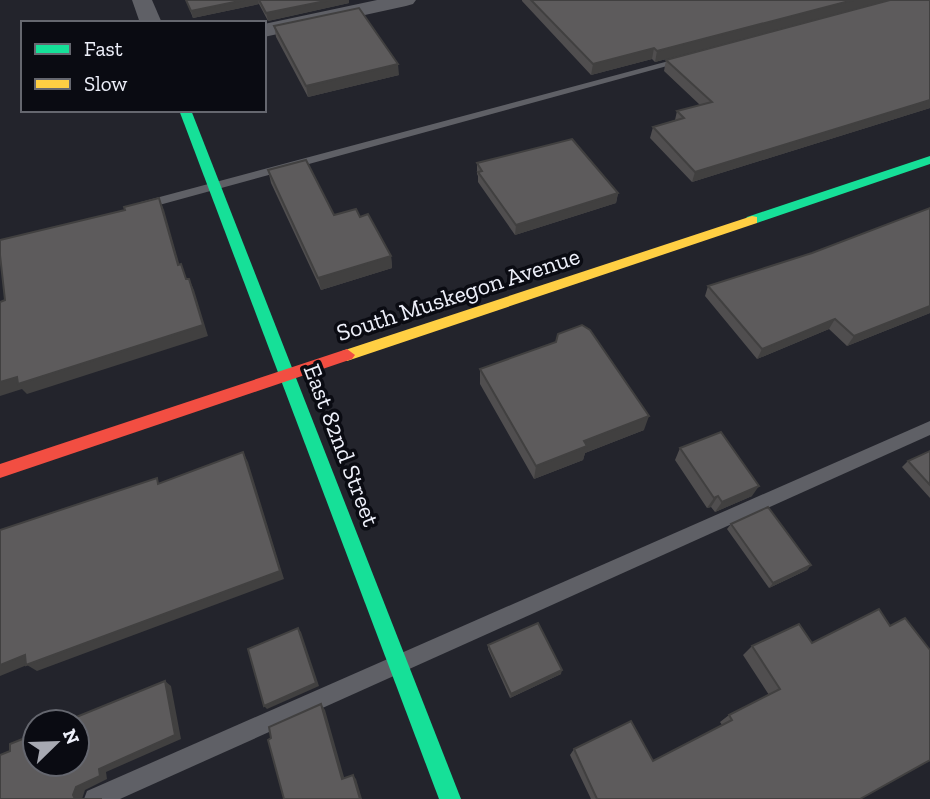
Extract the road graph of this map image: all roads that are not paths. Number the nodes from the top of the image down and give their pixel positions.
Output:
1 (142, 0) edge
2 (407, 0) edge
3 (150, 21) edge
4 (266, 31) edge
5 (693, 58) edge
6 (186, 112) edge
7 (930, 160) edge
8 (214, 187) junction
9 (133, 208) edge
10 (287, 375) junction
11 (930, 428) edge
12 (0, 471) edge
13 (399, 666) junction
14 (95, 799) edge
15 (450, 799) edge

1 - 3 street
2 - 4 street
5 - 8 lane
6 - 8 street, East 82nd Street
7 - 10 street, South Muskegon Avenue
8 - 9 lane
8 - 10 street, East 82nd Street
10 - 12 street, South Muskegon Avenue
10 - 13 street, East 82nd Street
11 - 13 lane
13 - 14 lane
13 - 15 street, East 82nd Street

